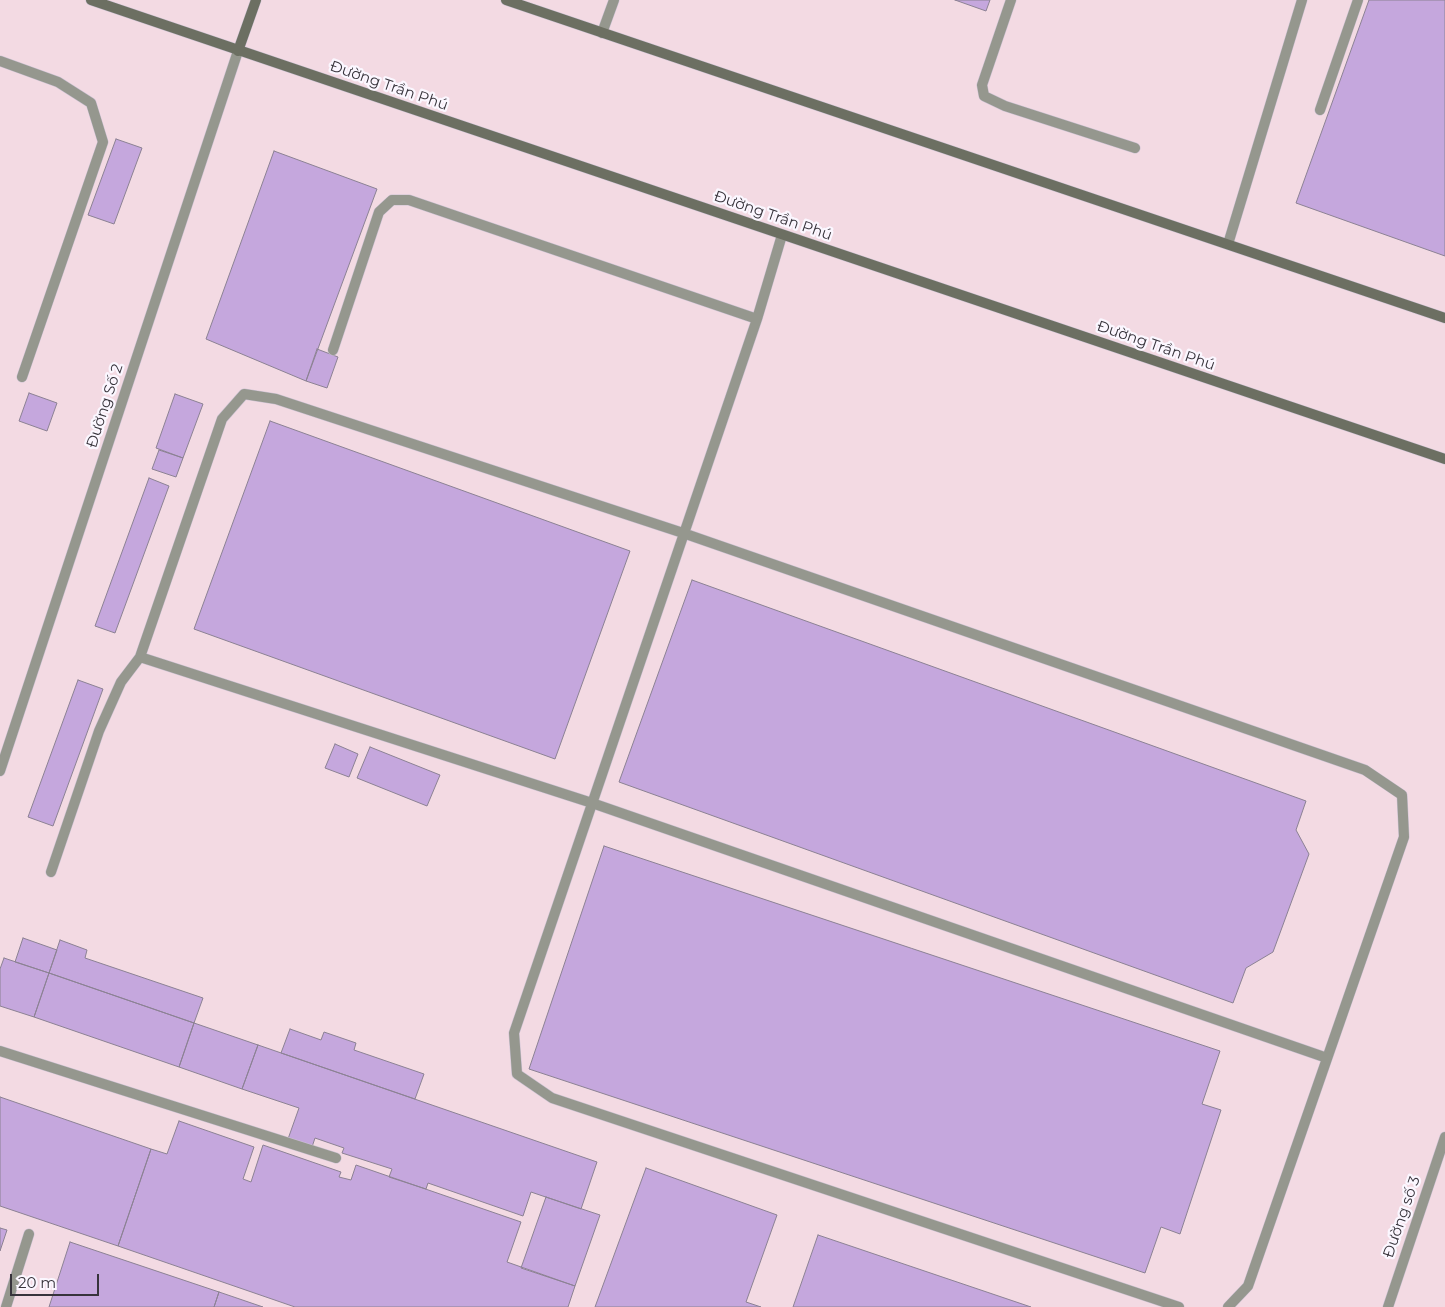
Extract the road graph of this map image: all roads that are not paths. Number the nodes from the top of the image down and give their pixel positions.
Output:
1 (91, 0) edge
2 (256, 0) edge
3 (506, 0) edge
4 (614, 0) edge
5 (1011, 0) edge
6 (1302, 0) edge
7 (1358, 0) edge
8 (602, 33) junction
9 (238, 51) junction
10 (0, 60) edge
11 (1320, 110) dead end
12 (1135, 148) dead end
13 (782, 234) junction
14 (1228, 244) junction
15 (1445, 318) edge
16 (757, 319) junction
17 (333, 350) dead end
18 (22, 377) dead end
19 (1445, 459) edge
20 (683, 533) junction
21 (140, 657) junction
22 (0, 771) edge
23 (592, 803) junction
24 (51, 872) dead end
25 (0, 1051) edge
26 (1327, 1058) junction
27 (1445, 1137) edge
28 (336, 1158) dead end
29 (29, 1234) dead end
30 (6, 1307) edge
31 (1179, 1307) edge
32 (1228, 1307) edge
33 (1388, 1307) edge

1 - 9 main road, Đường Trần Phú
2 - 9 main road
3 - 8 main road
4 - 8 street
5 - 12 street
6 - 14 street
7 - 11 street
8 - 14 main road
9 - 13 main road, Đường Trần Phú
9 - 22 street, Đường Số 2
10 - 18 street
13 - 16 street
13 - 19 main road, Đường Trần Phú
14 - 15 main road
16 - 17 street
16 - 20 street
20 - 21 street
20 - 23 street
20 - 26 street
21 - 23 street
21 - 24 street
23 - 26 street
23 - 31 street
25 - 28 street
26 - 32 street
27 - 33 street, Đường số 3
29 - 30 street

